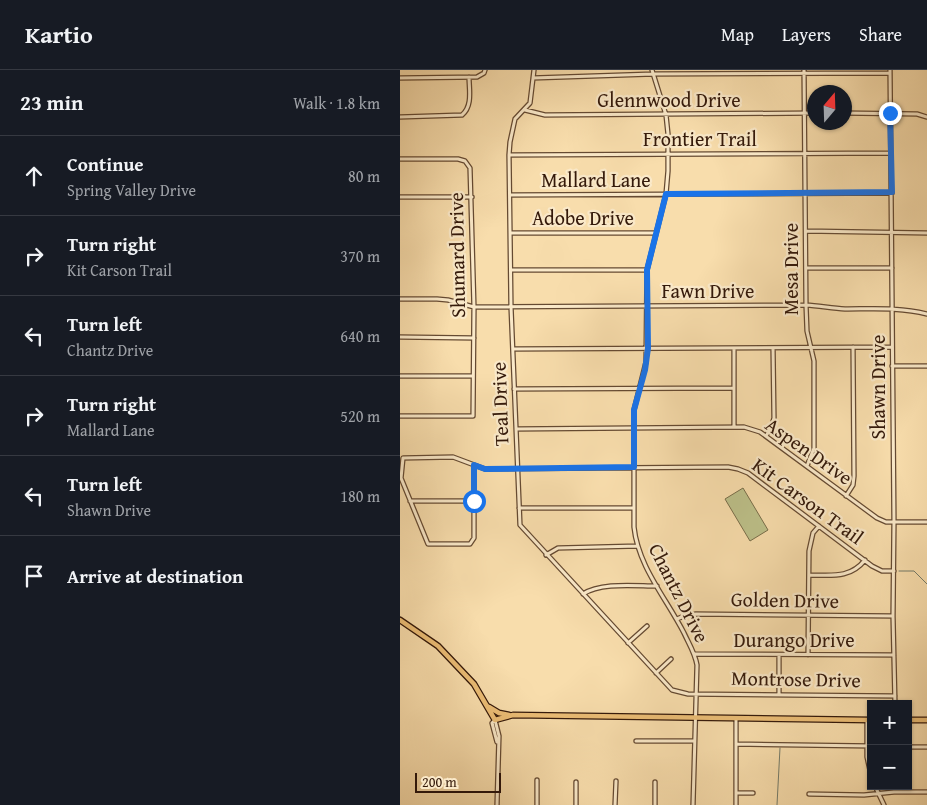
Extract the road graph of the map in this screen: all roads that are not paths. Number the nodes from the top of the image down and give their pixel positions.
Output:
1 (485, 70) edge
2 (534, 70) edge
3 (653, 72) edge
4 (804, 72) edge
5 (851, 72) edge
6 (890, 72) edge
7 (400, 78) edge
8 (469, 78) junction
9 (533, 78) junction
10 (525, 110) junction
11 (852, 113) edge
12 (890, 113) junction
13 (804, 114) junction
14 (666, 115) junction
15 (400, 117) edge
16 (927, 117) edge
17 (891, 153) junction
18 (668, 154) junction
19 (804, 154) junction
20 (509, 155) junction
21 (400, 159) edge
22 (892, 192) junction
23 (806, 193) junction
24 (666, 194) junction
25 (510, 195) junction
26 (400, 197) edge
27 (472, 197) junction
28 (806, 231) junction
29 (892, 232) junction
30 (510, 233) junction
31 (656, 233) junction
32 (927, 233) edge
33 (806, 268) junction
34 (892, 268) junction
35 (511, 270) junction
36 (647, 270) junction
37 (400, 299) edge
38 (646, 306) junction
39 (806, 306) junction
40 (474, 307) junction
41 (511, 307) junction
42 (892, 308) junction
43 (927, 314) edge
44 (400, 337) edge
45 (474, 338) junction
46 (810, 347) junction
47 (853, 347) junction
48 (892, 347) junction
49 (648, 348) junction
50 (734, 348) junction
51 (773, 348) junction
52 (513, 349) junction
53 (892, 366) junction
54 (927, 366) edge
55 (400, 376) edge
56 (473, 376) junction
57 (639, 388) junction
58 (734, 388) junction
59 (514, 389) junction
60 (400, 416) edge
61 (734, 426) junction
62 (633, 428) junction
63 (516, 429) junction
64 (766, 436) junction
65 (474, 465) junction
66 (807, 466) junction
67 (634, 467) junction
68 (517, 469) junction
69 (846, 496) junction
70 (410, 501) junction
71 (474, 501) junction
72 (518, 508) junction
73 (633, 508) junction
74 (894, 522) junction
75 (927, 522) edge
76 (819, 526) junction
77 (638, 546) junction
78 (546, 555) junction
79 (865, 560) junction
80 (894, 571) junction
81 (809, 575) junction
82 (657, 586) junction
83 (583, 594) junction
84 (809, 615) junction
85 (893, 616) junction
86 (677, 619) junction
87 (400, 620) edge
88 (647, 626) dead end
89 (628, 644) junction
90 (695, 654) junction
91 (779, 655) junction
92 (808, 655) junction
93 (894, 655) junction
94 (671, 659) dead end
95 (656, 673) junction
96 (696, 693) junction
97 (779, 694) junction
98 (895, 696) junction
99 (895, 700) edge
100 (487, 705) junction
101 (513, 715) junction
102 (696, 717) junction
103 (736, 718) junction
104 (495, 720) junction
105 (867, 720) edge
106 (912, 720) edge
107 (927, 720) edge
108 (636, 741) dead end
109 (694, 741) junction
110 (736, 744) junction
111 (867, 746) edge
112 (912, 747) edge
113 (927, 747) edge
114 (537, 780) dead end
115 (576, 782) dead end
116 (616, 782) dead end
117 (655, 782) dead end
118 (876, 790) edge
119 (927, 792) edge
120 (736, 793) junction
121 (753, 793) dead end
122 (809, 794) dead end
123 (878, 794) junction
124 (497, 805) edge
125 (537, 805) edge
126 (576, 805) edge
127 (616, 805) edge
128 (655, 805) edge
129 (694, 805) edge
130 (736, 805) edge
131 (884, 805) edge

1 - 8 street
2 - 9 street, Teal Drive
3 - 4 street
3 - 9 street
3 - 14 street, Chantz Drive
4 - 5 street
4 - 13 street, Mesa Drive
5 - 6 street
6 - 12 street, Shawn Drive
7 - 8 street
8 - 15 street
9 - 10 street, Teal Drive
10 - 14 street, Glennwood Drive
10 - 20 street, Teal Drive
11 - 12 street
12 - 16 street
12 - 17 street, Shawn Drive
13 - 14 street, Glennwood Drive
13 - 19 street, Mesa Drive
14 - 18 street, Chantz Drive
17 - 19 street, Frontier Trail
17 - 22 street, Shawn Drive
18 - 19 street, Frontier Trail
18 - 20 street, Frontier Trail
18 - 24 street, Chantz Drive
19 - 23 street, Mesa Drive
20 - 25 street, Teal Drive
21 - 27 street, Shumard Drive
22 - 23 street, Mallard Lane
22 - 29 street, Shawn Drive
23 - 24 street, Mallard Lane
23 - 28 street, Mesa Drive
24 - 25 street, Mallard Lane
24 - 31 street, Chantz Drive
25 - 30 street, Teal Drive
26 - 27 street
27 - 40 street, Shumard Drive
28 - 29 street
28 - 33 street, Mesa Drive
29 - 32 street
29 - 34 street, Shawn Drive
30 - 31 street, Adobe Drive
30 - 35 street, Teal Drive
31 - 36 street, Chantz Drive
33 - 34 street
33 - 39 street, Mesa Drive
34 - 42 street, Shawn Drive
35 - 36 street
35 - 41 street, Teal Drive
36 - 38 street, Chantz Drive
37 - 40 street, Fawn Drive
38 - 39 street, Fawn Drive
38 - 41 street, Fawn Drive
38 - 49 street, Chantz Drive
39 - 42 street, Fawn Drive
39 - 46 street, Mesa Drive
40 - 41 street, Fawn Drive
40 - 45 street, Shumard Drive
41 - 52 street, Teal Drive
42 - 43 street, Fawn Drive
42 - 48 street, Shawn Drive
44 - 45 street
45 - 56 street, Shumard Drive
46 - 47 street
46 - 51 street
46 - 66 street, Mesa Drive
47 - 48 street
47 - 69 street
48 - 53 street, Shawn Drive
49 - 50 street
49 - 52 street
49 - 57 street, Chantz Drive
50 - 51 street
50 - 58 street
51 - 64 street
52 - 59 street, Teal Drive
53 - 54 street
53 - 74 street, Shawn Drive
55 - 56 street
56 - 60 street, Shumard Drive
57 - 58 street
57 - 59 street
57 - 62 street, Chantz Drive
58 - 61 street
59 - 63 street, Teal Drive
61 - 62 street, Aspen Drive
61 - 64 street, Aspen Drive
62 - 63 street, Aspen Drive
62 - 67 street, Chantz Drive
63 - 68 street, Teal Drive
64 - 66 street, Aspen Drive
65 - 68 street, Kit Carson Trail
65 - 70 street, Kit Carson Trail
65 - 71 street
66 - 69 street, Aspen Drive
67 - 68 street, Kit Carson Trail
67 - 73 street, Chantz Drive
67 - 76 street, Kit Carson Trail
68 - 72 street, Teal Drive
69 - 74 street, Aspen Drive
70 - 71 street
70 - 71 street
72 - 73 street
72 - 78 street, Teal Drive
73 - 77 street, Chantz Drive
74 - 75 street, Aspen Drive
74 - 80 street, Shawn Drive
76 - 79 street, Kit Carson Trail
76 - 81 street
77 - 78 street
77 - 82 street, Chantz Drive
78 - 83 street, Teal Drive
79 - 80 street, Kit Carson Trail
79 - 81 street
80 - 85 street, Shawn Drive
81 - 84 street
82 - 83 street
82 - 86 street, Chantz Drive
83 - 89 street, Teal Drive
84 - 85 street, Golden Drive
84 - 86 street, Golden Drive
84 - 92 street
85 - 93 street, Shawn Drive
86 - 90 street, Chantz Drive
87 - 100 main road
88 - 89 street
89 - 95 street, Teal Drive
90 - 91 street, Durango Drive
90 - 96 street, Chantz Drive
91 - 92 street, Durango Drive
91 - 97 street
92 - 93 street, Durango Drive
93 - 98 street, Shawn Drive
94 - 95 street
95 - 96 street, Teal Drive
96 - 97 street, Montrose Drive
96 - 102 street, Chantz Drive
97 - 98 street, Montrose Drive
98 - 99 street, Shawn Drive
100 - 101 main road
100 - 104 main road
101 - 102 main road
101 - 104 main road
102 - 103 main road
102 - 109 street, Chantz Drive
103 - 105 main road
103 - 110 street
104 - 124 street
106 - 107 main road
108 - 109 street
109 - 129 street, Chantz Drive
110 - 111 street
110 - 120 street
112 - 113 street
114 - 125 street
115 - 126 street
116 - 127 street
117 - 128 street
118 - 123 street
119 - 123 street
120 - 121 street
120 - 130 street
122 - 123 street
123 - 131 street

